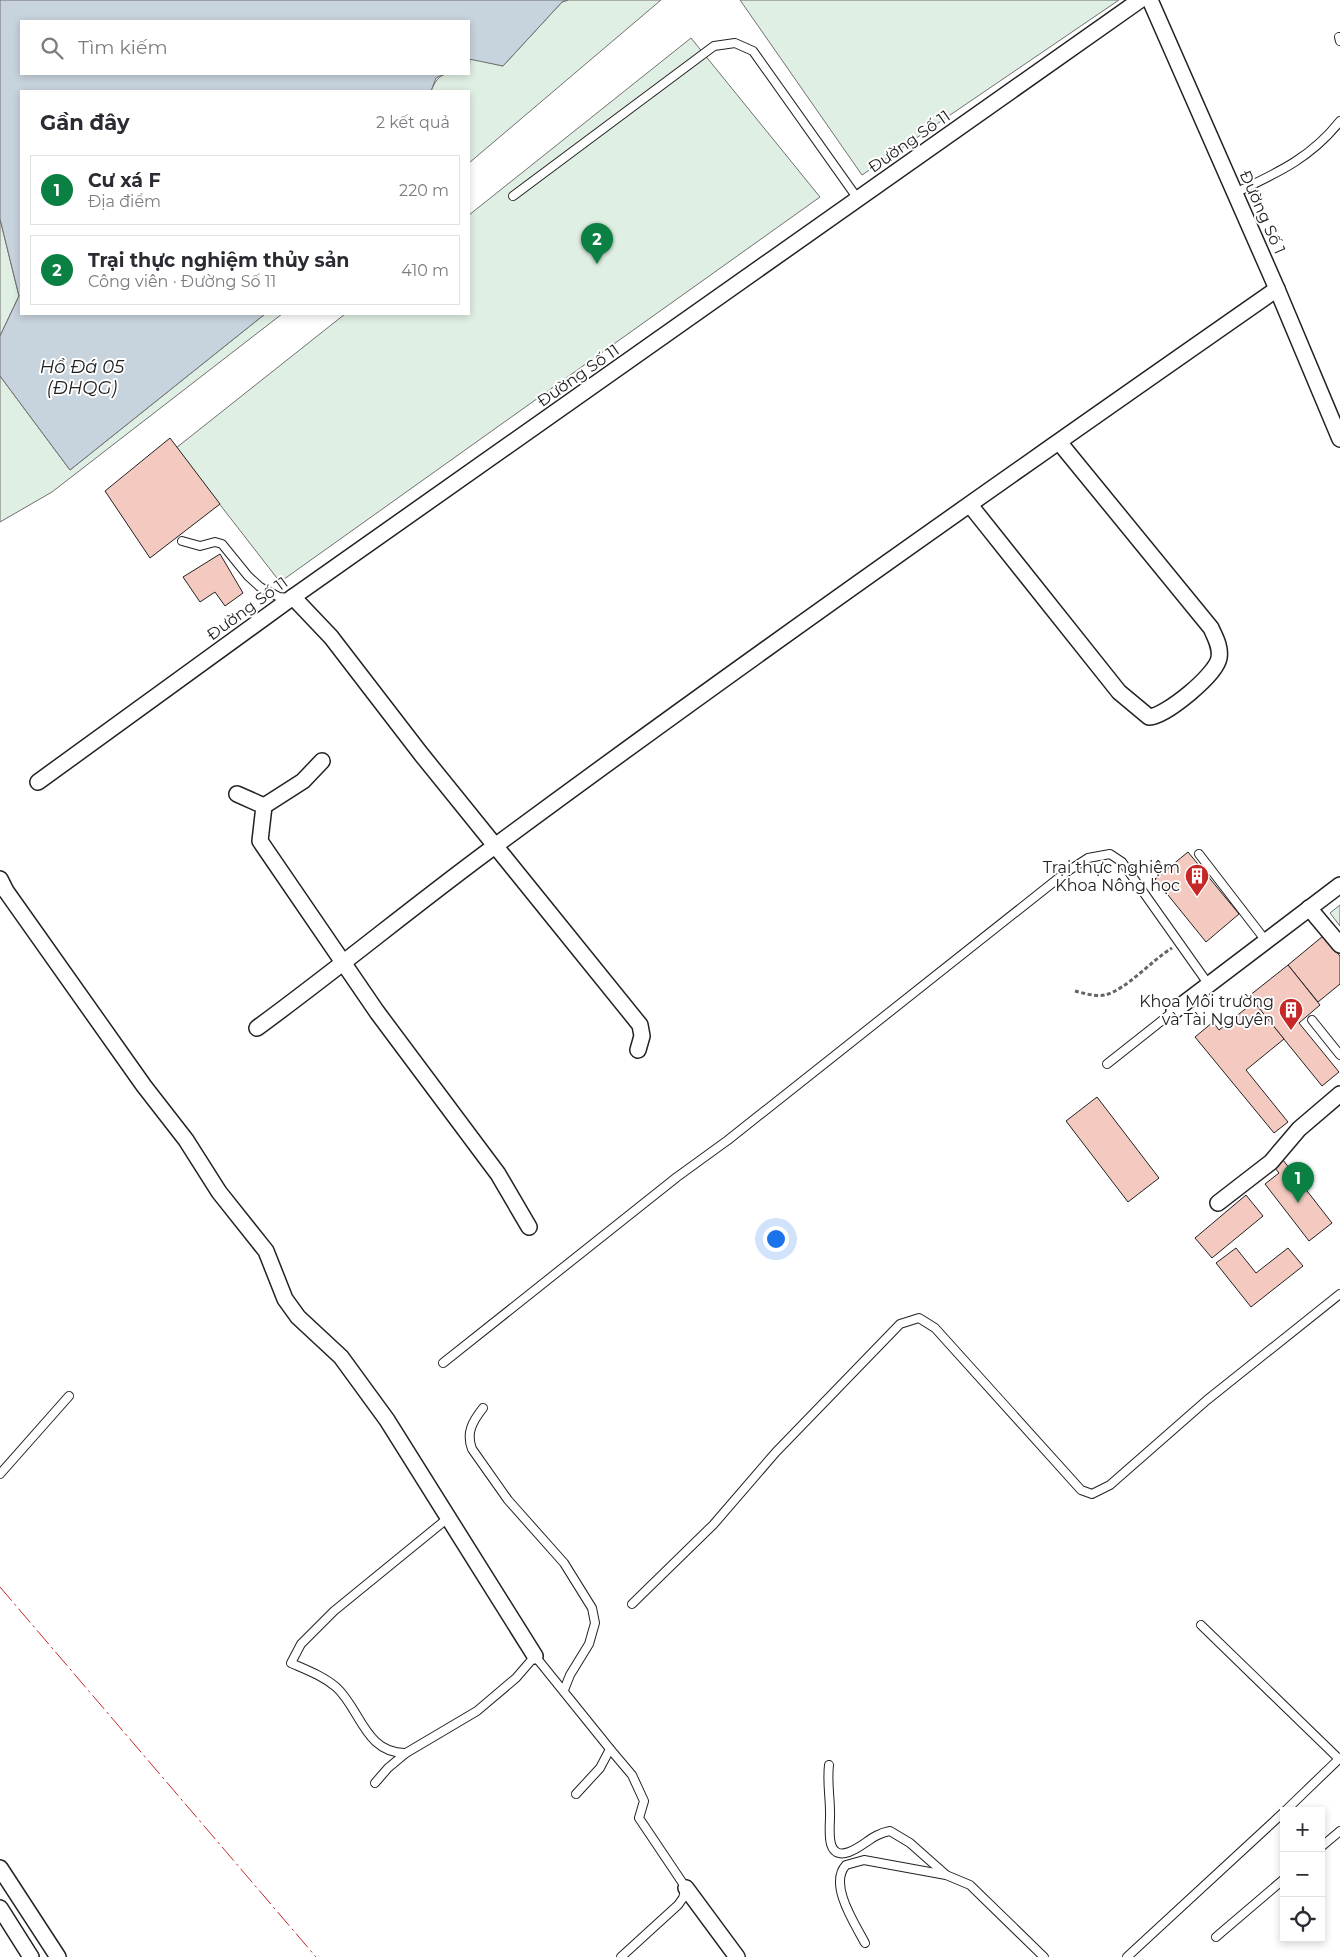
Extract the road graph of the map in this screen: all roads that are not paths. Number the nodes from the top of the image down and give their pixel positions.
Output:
1 (1140, 0) edge
2 (1150, 0) edge
3 (1340, 121) edge
4 (1235, 193) junction
5 (513, 196) dead end
6 (858, 199) junction
7 (1277, 288) junction
8 (1340, 439) edge
9 (1059, 442) junction
10 (970, 505) junction
11 (182, 541) dead end
12 (293, 597) junction
13 (322, 761) dead end
14 (38, 782) dead end
15 (237, 794) dead end
16 (264, 806) junction
17 (496, 845) junction
18 (1198, 854) dead end
19 (0, 879) edge
20 (1340, 885) edge
21 (1309, 908) junction
22 (1266, 942) junction
23 (1340, 945) edge
24 (344, 964) junction
25 (1209, 985) junction
26 (1174, 1011) joint
27 (1312, 1020) dead end
28 (257, 1028) dead end
29 (638, 1050) dead end
30 (1340, 1055) edge
31 (1107, 1064) dead end
32 (1339, 1099) edge
33 (1218, 1203) dead end
34 (529, 1227) dead end
35 (1340, 1294) edge
36 (442, 1363) dead end
37 (69, 1396) dead end
38 (483, 1408) dead end
39 (0, 1474) edge
40 (448, 1518) junction
41 (632, 1604) dead end
42 (1201, 1625) dead end
43 (535, 1656) junction
44 (564, 1690) junction
45 (610, 1749) junction
46 (406, 1753) junction
47 (1340, 1759) edge
48 (829, 1765) dead end
49 (375, 1783) dead end
50 (576, 1794) dead end
51 (1288, 1807) edge
52 (1280, 1815) edge
53 (1340, 1831) edge
54 (1325, 1844) edge
55 (0, 1868) edge
56 (946, 1875) junction
57 (1280, 1882) edge
58 (686, 1888) junction
59 (0, 1908) edge
60 (1216, 1937) dead end
61 (865, 1943) dead end
62 (31, 1957) edge
63 (58, 1957) edge
64 (621, 1957) edge
65 (737, 1957) edge
66 (1044, 1957) edge
67 (1127, 1957) edge

1 - 6 street, Đường Số 11
2 - 4 street, Đường Số 1
3 - 4 lane
4 - 7 street, Đường Số 1
5 - 6 lane
6 - 12 street, Đường Số 11
7 - 8 street, Đường Số 1
7 - 9 street
9 - 10 street
9 - 10 street
10 - 17 street
11 - 12 lane
12 - 14 street, Đường Số 11
12 - 17 street
13 - 16 street
15 - 16 street
16 - 24 street
17 - 24 street
17 - 29 street
18 - 22 lane
19 - 40 street
20 - 21 street
21 - 22 street
21 - 23 street
22 - 25 street
24 - 28 street
24 - 34 street
25 - 26 street
25 - 36 lane
26 - 31 lane
27 - 30 lane
32 - 33 street
35 - 41 lane
37 - 39 lane
38 - 44 lane
40 - 43 street
40 - 46 lane
42 - 47 lane
43 - 44 lane
43 - 46 lane
44 - 45 lane
45 - 50 lane
45 - 58 lane
46 - 49 lane
47 - 51 lane
48 - 56 lane
52 - 67 lane
53 - 54 lane
55 - 63 street
56 - 61 lane
56 - 66 lane
57 - 60 lane
58 - 64 lane
58 - 65 street
59 - 62 street

